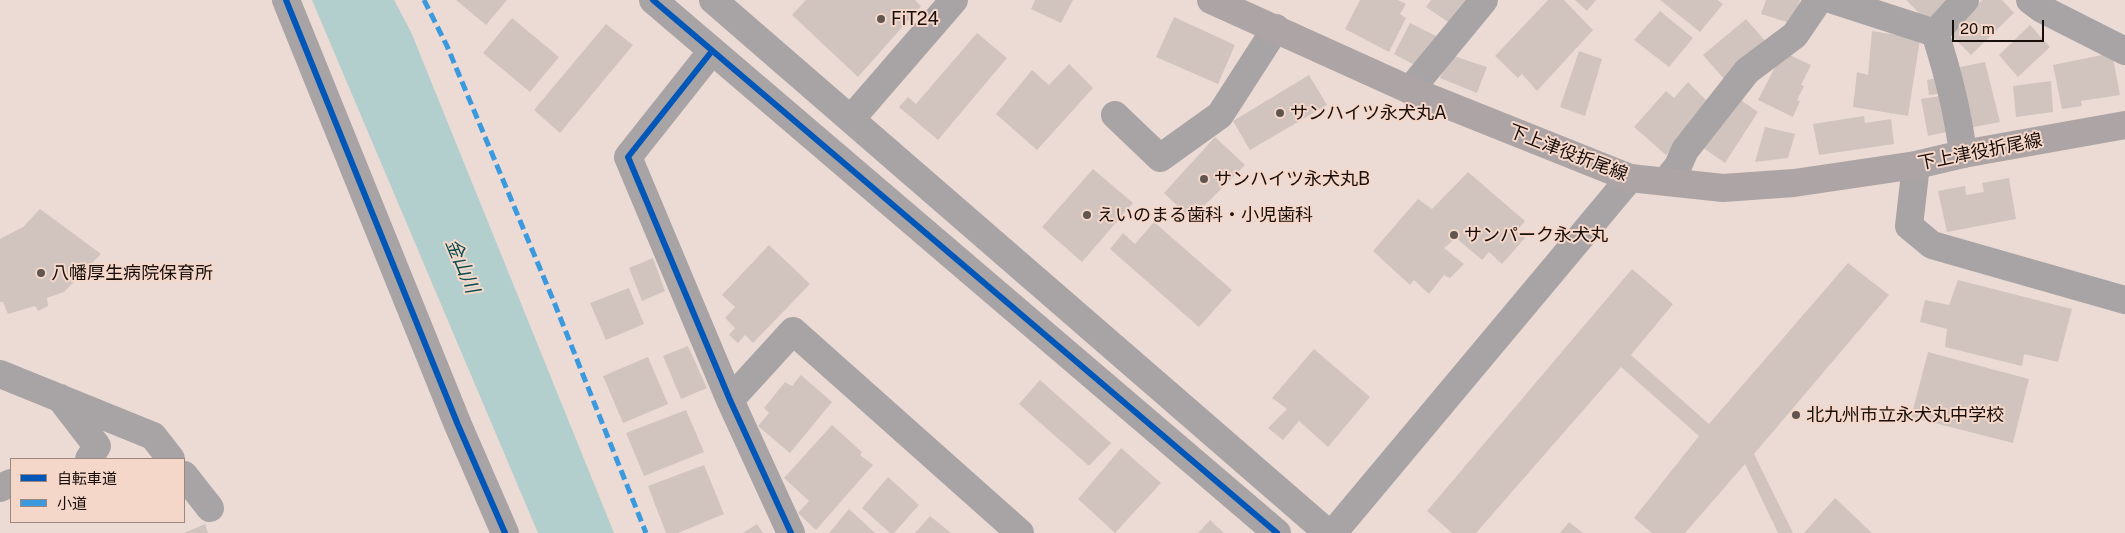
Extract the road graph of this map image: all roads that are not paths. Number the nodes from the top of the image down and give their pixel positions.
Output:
1 (286, 0) edge
2 (653, 0) edge
3 (713, 0) edge
4 (954, 0) edge
5 (1211, 0) edge
6 (1484, 0) edge
7 (1816, 0) edge
8 (1833, 0) edge
9 (1965, 0) edge
10 (2030, 0) edge
11 (1276, 28) junction
12 (1936, 33) junction
13 (712, 51) junction
14 (2125, 51) edge
15 (1410, 90) junction
16 (1115, 115) dead end
17 (851, 119) junction
18 (2125, 125) edge
19 (1963, 154) junction
20 (1916, 165) junction
21 (1630, 178) junction
22 (1666, 181) junction
23 (2125, 300) edge
24 (0, 374) edge
25 (60, 397) junction
26 (730, 400) junction
27 (90, 458) edge
28 (170, 458) edge
29 (185, 476) edge
30 (210, 508) dead end
31 (505, 533) edge
32 (791, 533) edge
33 (1020, 533) edge
34 (1277, 533) edge
35 (1328, 533) edge
36 (1333, 533) edge

1 - 31 street
2 - 13 street
3 - 17 street
4 - 17 street
5 - 11 main road, 下上津役折尾線
6 - 15 street
7 - 22 street
8 - 12 street
9 - 12 street
10 - 14 street
11 - 15 main road, 下上津役折尾線
11 - 16 street
12 - 19 street
13 - 26 street
13 - 34 street
15 - 21 main road, 下上津役折尾線
17 - 35 street
18 - 19 main road, 下上津役折尾線
19 - 20 main road, 下上津役折尾線
20 - 22 main road, 下上津役折尾線
20 - 23 street
21 - 22 main road, 下上津役折尾線
21 - 36 street
24 - 25 street
25 - 27 street
25 - 28 street
26 - 32 street
26 - 33 street
29 - 30 street

